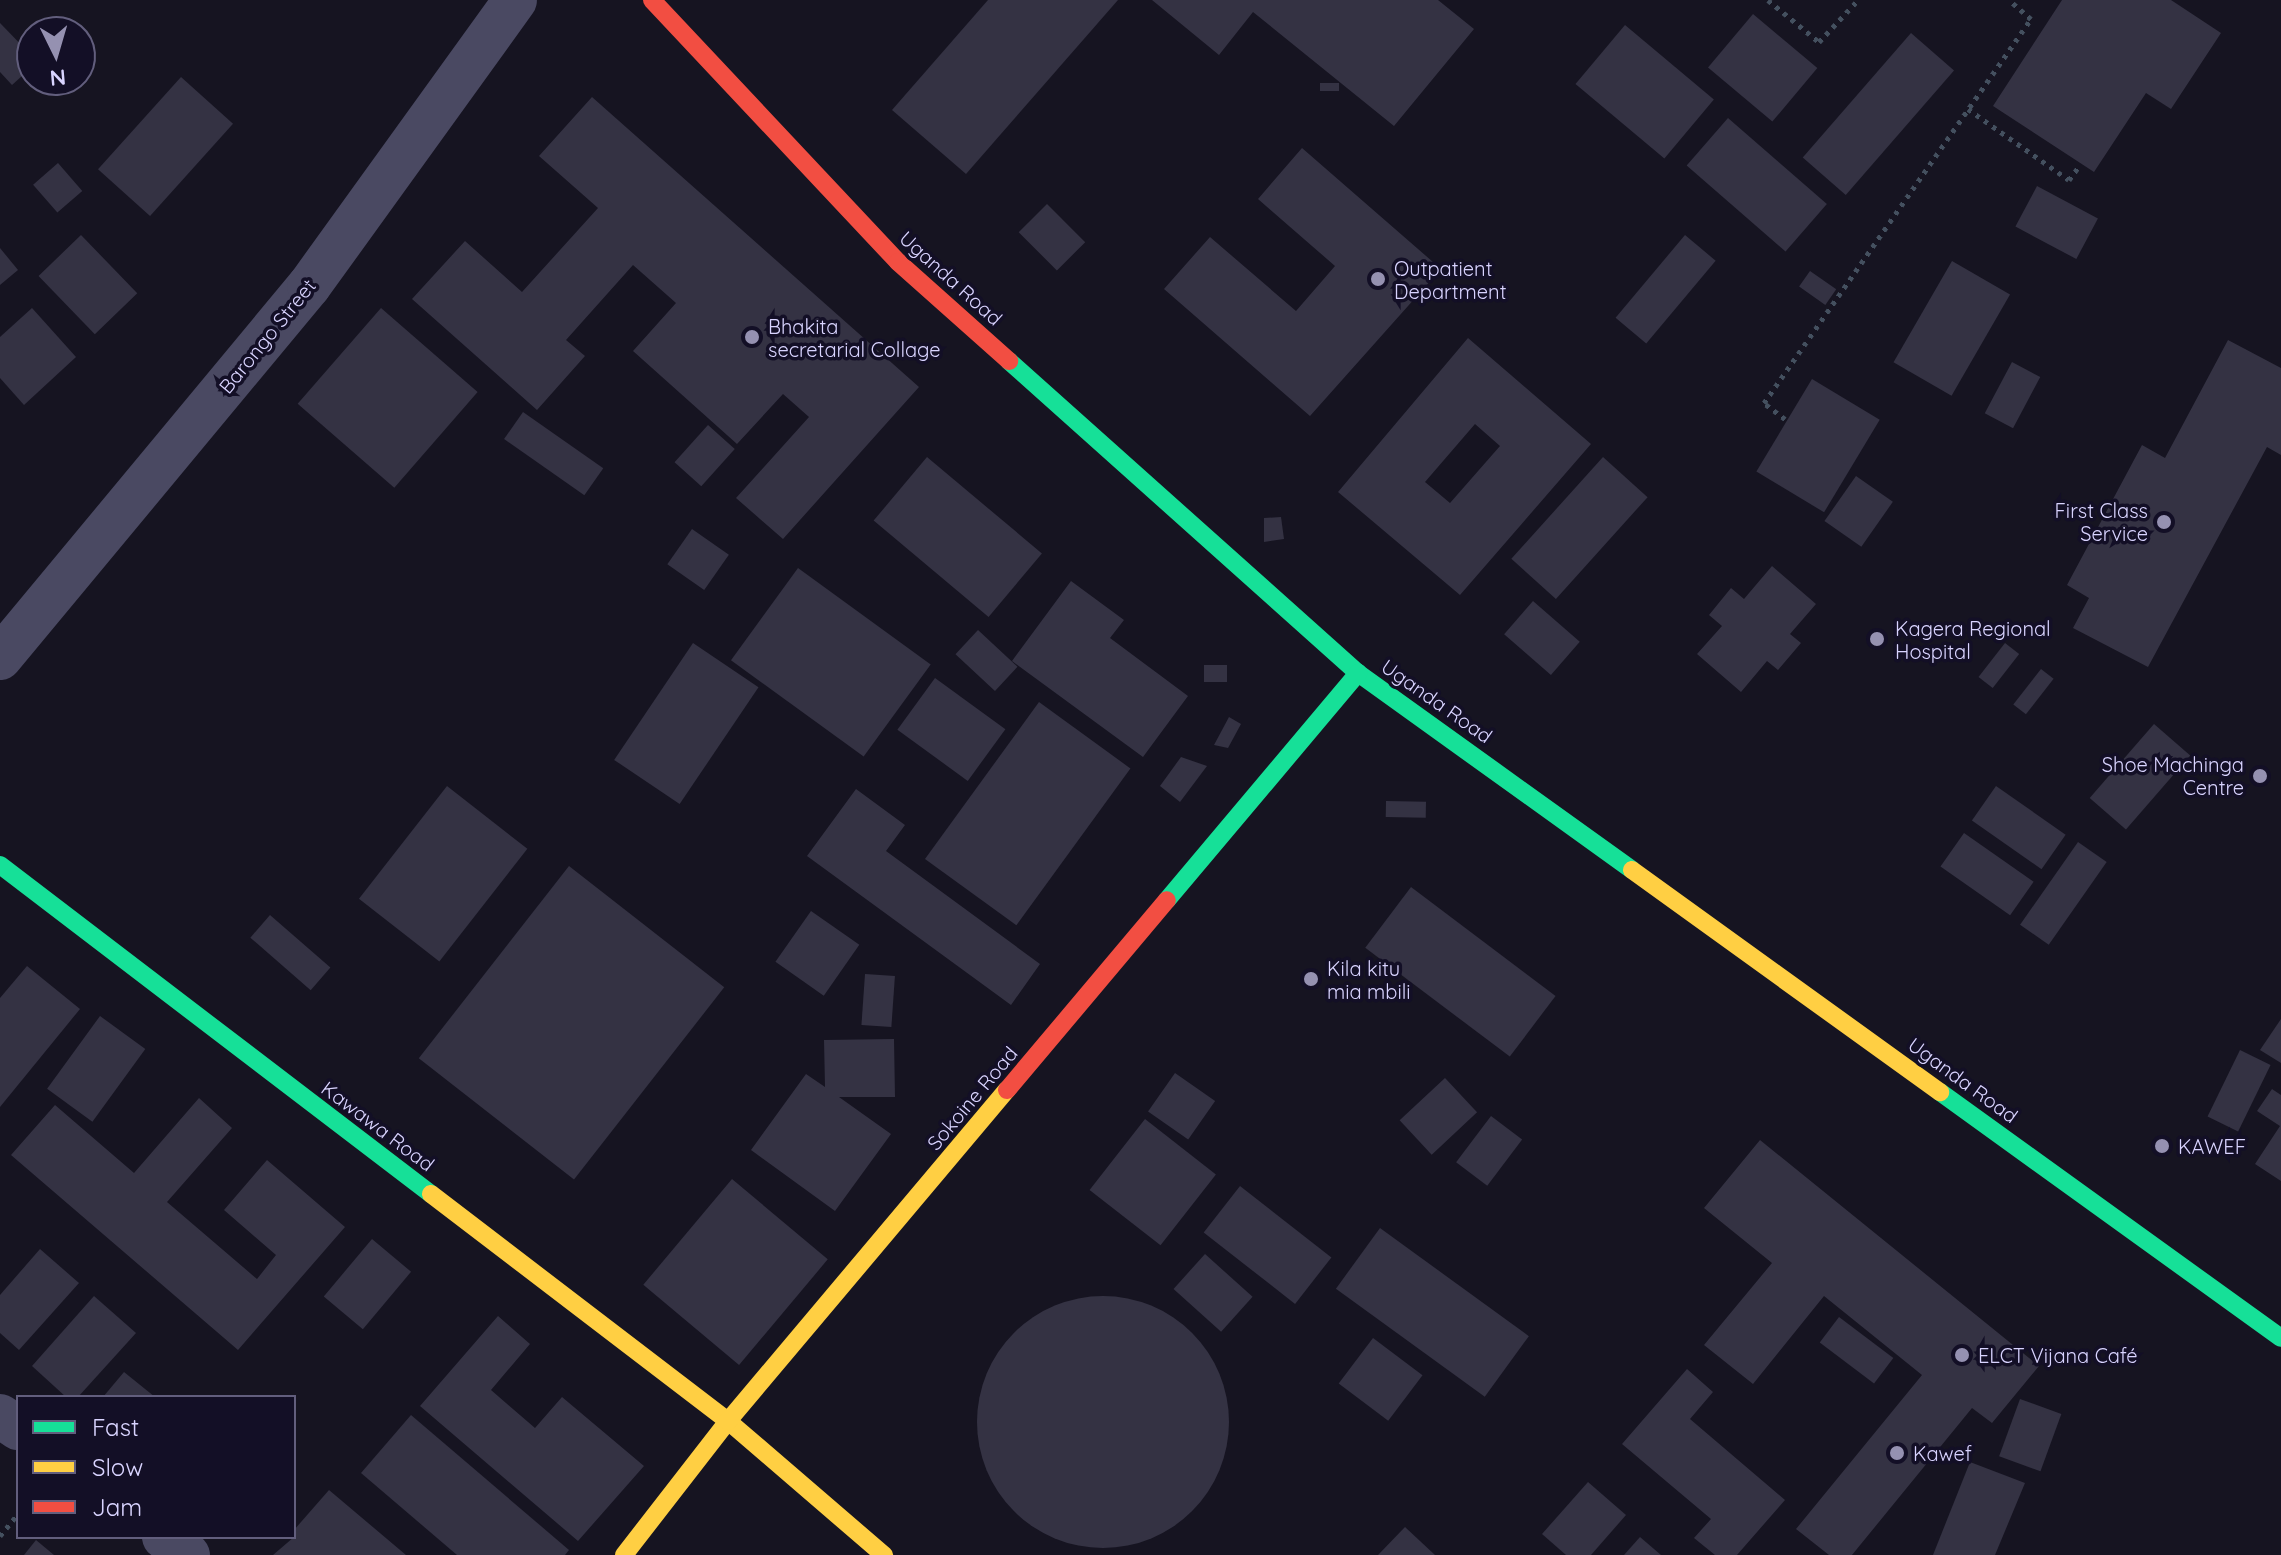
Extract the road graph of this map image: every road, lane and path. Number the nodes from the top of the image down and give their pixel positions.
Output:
1 (515, 0) edge
2 (652, 0) edge
3 (1768, 0) edge
4 (1858, 0) edge
5 (2009, 0) edge
6 (1968, 109) junction
7 (2080, 165) dead end
8 (1785, 419) dead end
9 (0, 658) edge
10 (1358, 673) junction
11 (0, 865) edge
12 (2281, 1338) edge
13 (728, 1421) junction
14 (16, 1516) edge
15 (0, 1536) edge
16 (167, 1539) edge
17 (188, 1555) edge
18 (624, 1555) edge
19 (884, 1555) edge

1 - 9 street, Barongo Street
2 - 10 street, Uganda Road
3 - 4 path
5 - 6 path
6 - 7 path
6 - 8 path
10 - 12 street, Uganda Road
10 - 13 street, Sokoine Road
11 - 13 street, Kawawa Road
13 - 18 street, Sokoine Road
13 - 19 street, Kawawa Road
14 - 15 path
16 - 17 street

